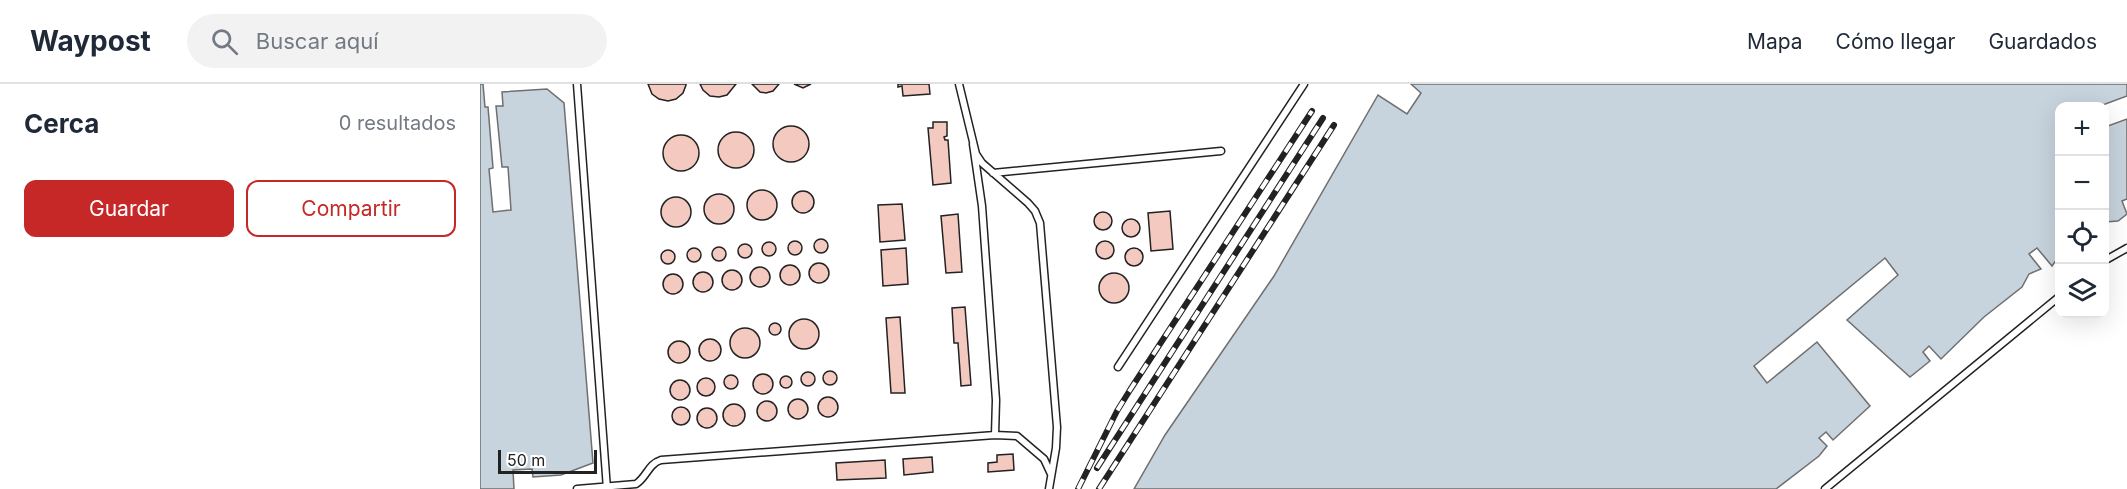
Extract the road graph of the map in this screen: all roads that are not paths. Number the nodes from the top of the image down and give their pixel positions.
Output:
1 (578, 84) edge
2 (959, 84) edge
3 (1304, 84) edge
4 (973, 144) junction
5 (1221, 151) dead end
6 (993, 173) junction
7 (2127, 248) edge
8 (2109, 258) edge
9 (2055, 300) edge
10 (1118, 366) dead end
11 (995, 435) junction
12 (1052, 474) junction
13 (607, 488) edge
14 (577, 489) edge
15 (1049, 489) edge
16 (1825, 489) edge

1 - 13 lane
2 - 4 lane
3 - 10 lane
4 - 6 lane
4 - 11 lane
5 - 6 lane
6 - 12 lane
7 - 8 lane
9 - 16 lane
11 - 12 lane
11 - 13 lane
12 - 15 lane
13 - 14 lane

